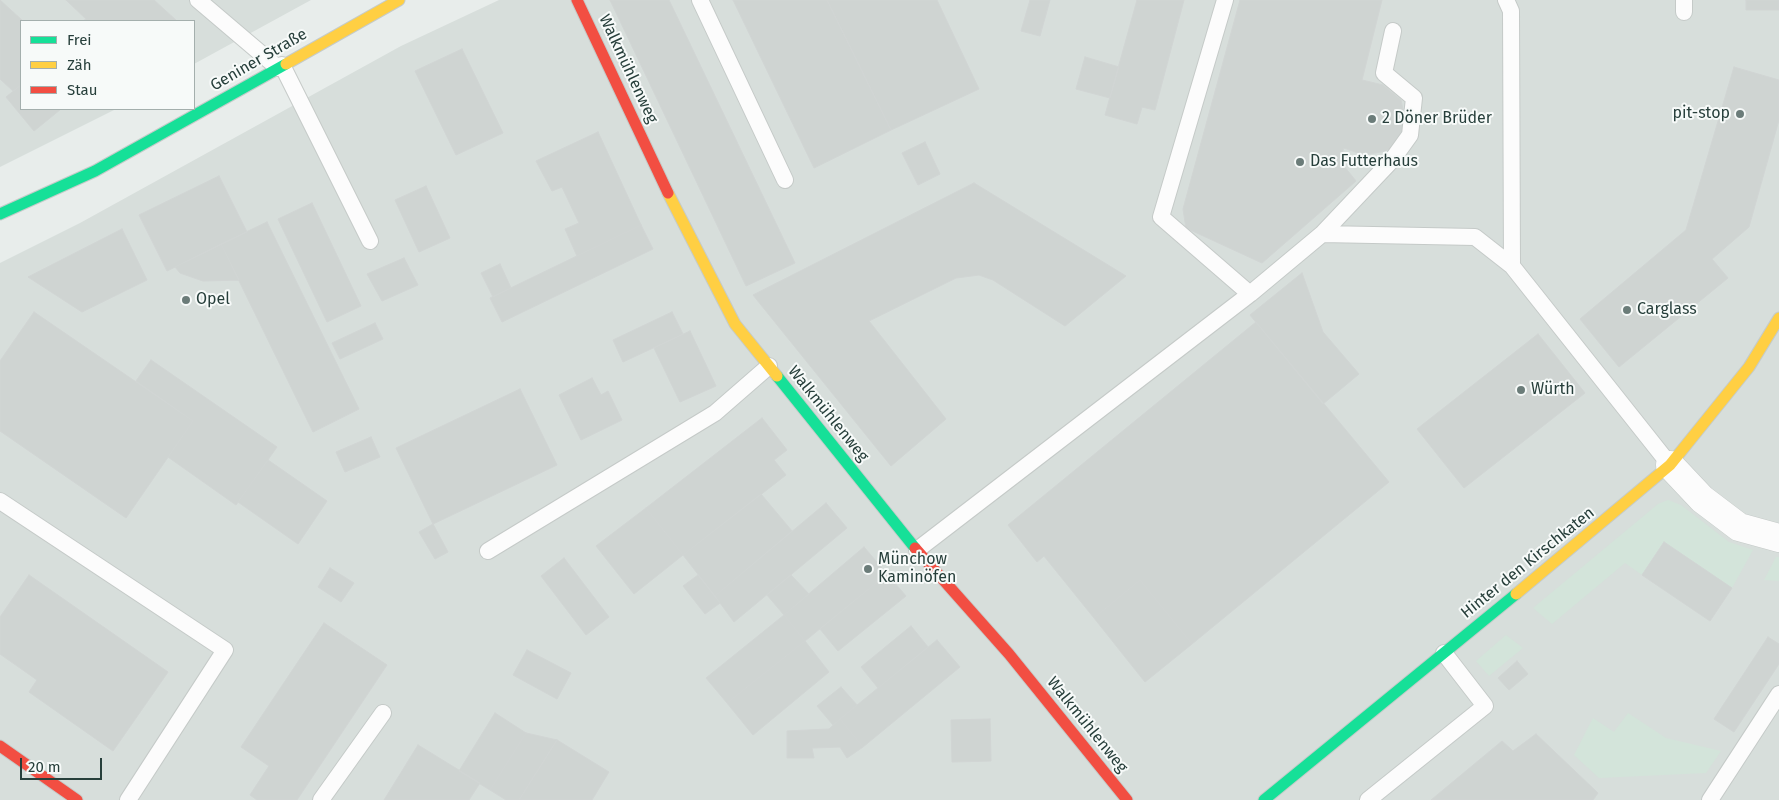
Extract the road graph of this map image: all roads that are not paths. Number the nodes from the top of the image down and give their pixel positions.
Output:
1 (198, 0) edge
2 (399, 0) edge
3 (578, 0) edge
4 (700, 0) edge
5 (1225, 0) edge
6 (1506, 0) edge
7 (1393, 31) dead end
8 (280, 66) junction
9 (785, 180) dead end
10 (0, 214) edge
11 (1322, 234) junction
12 (370, 241) dead end
13 (1512, 266) junction
14 (1250, 294) junction
15 (1779, 318) edge
16 (769, 366) junction
17 (1670, 464) junction
18 (0, 501) edge
19 (1779, 538) edge
20 (917, 550) junction
21 (488, 551) dead end
22 (1444, 653) junction
23 (1779, 694) edge
24 (383, 713) dead end
25 (0, 746) edge
26 (77, 800) edge
27 (128, 800) edge
28 (321, 800) edge
29 (1127, 800) edge
30 (1264, 800) edge
31 (1368, 800) edge
32 (1710, 800) edge

1 - 8 lane
2 - 8 street, Geniner Straße
3 - 16 street, Walkmühlenweg
4 - 9 lane
5 - 14 lane
6 - 13 lane
7 - 11 lane
8 - 10 street, Geniner Straße
8 - 12 lane
11 - 13 lane
11 - 14 lane
13 - 17 lane
14 - 20 lane
15 - 17 street, Hinter den Kirschkaten
16 - 20 street, Walkmühlenweg
16 - 21 lane
17 - 19 street
17 - 22 street, Hinter den Kirschkaten
18 - 27 lane
20 - 29 street, Walkmühlenweg
22 - 30 street, Hinter den Kirschkaten
22 - 31 lane
23 - 32 lane
24 - 28 lane
25 - 26 street

